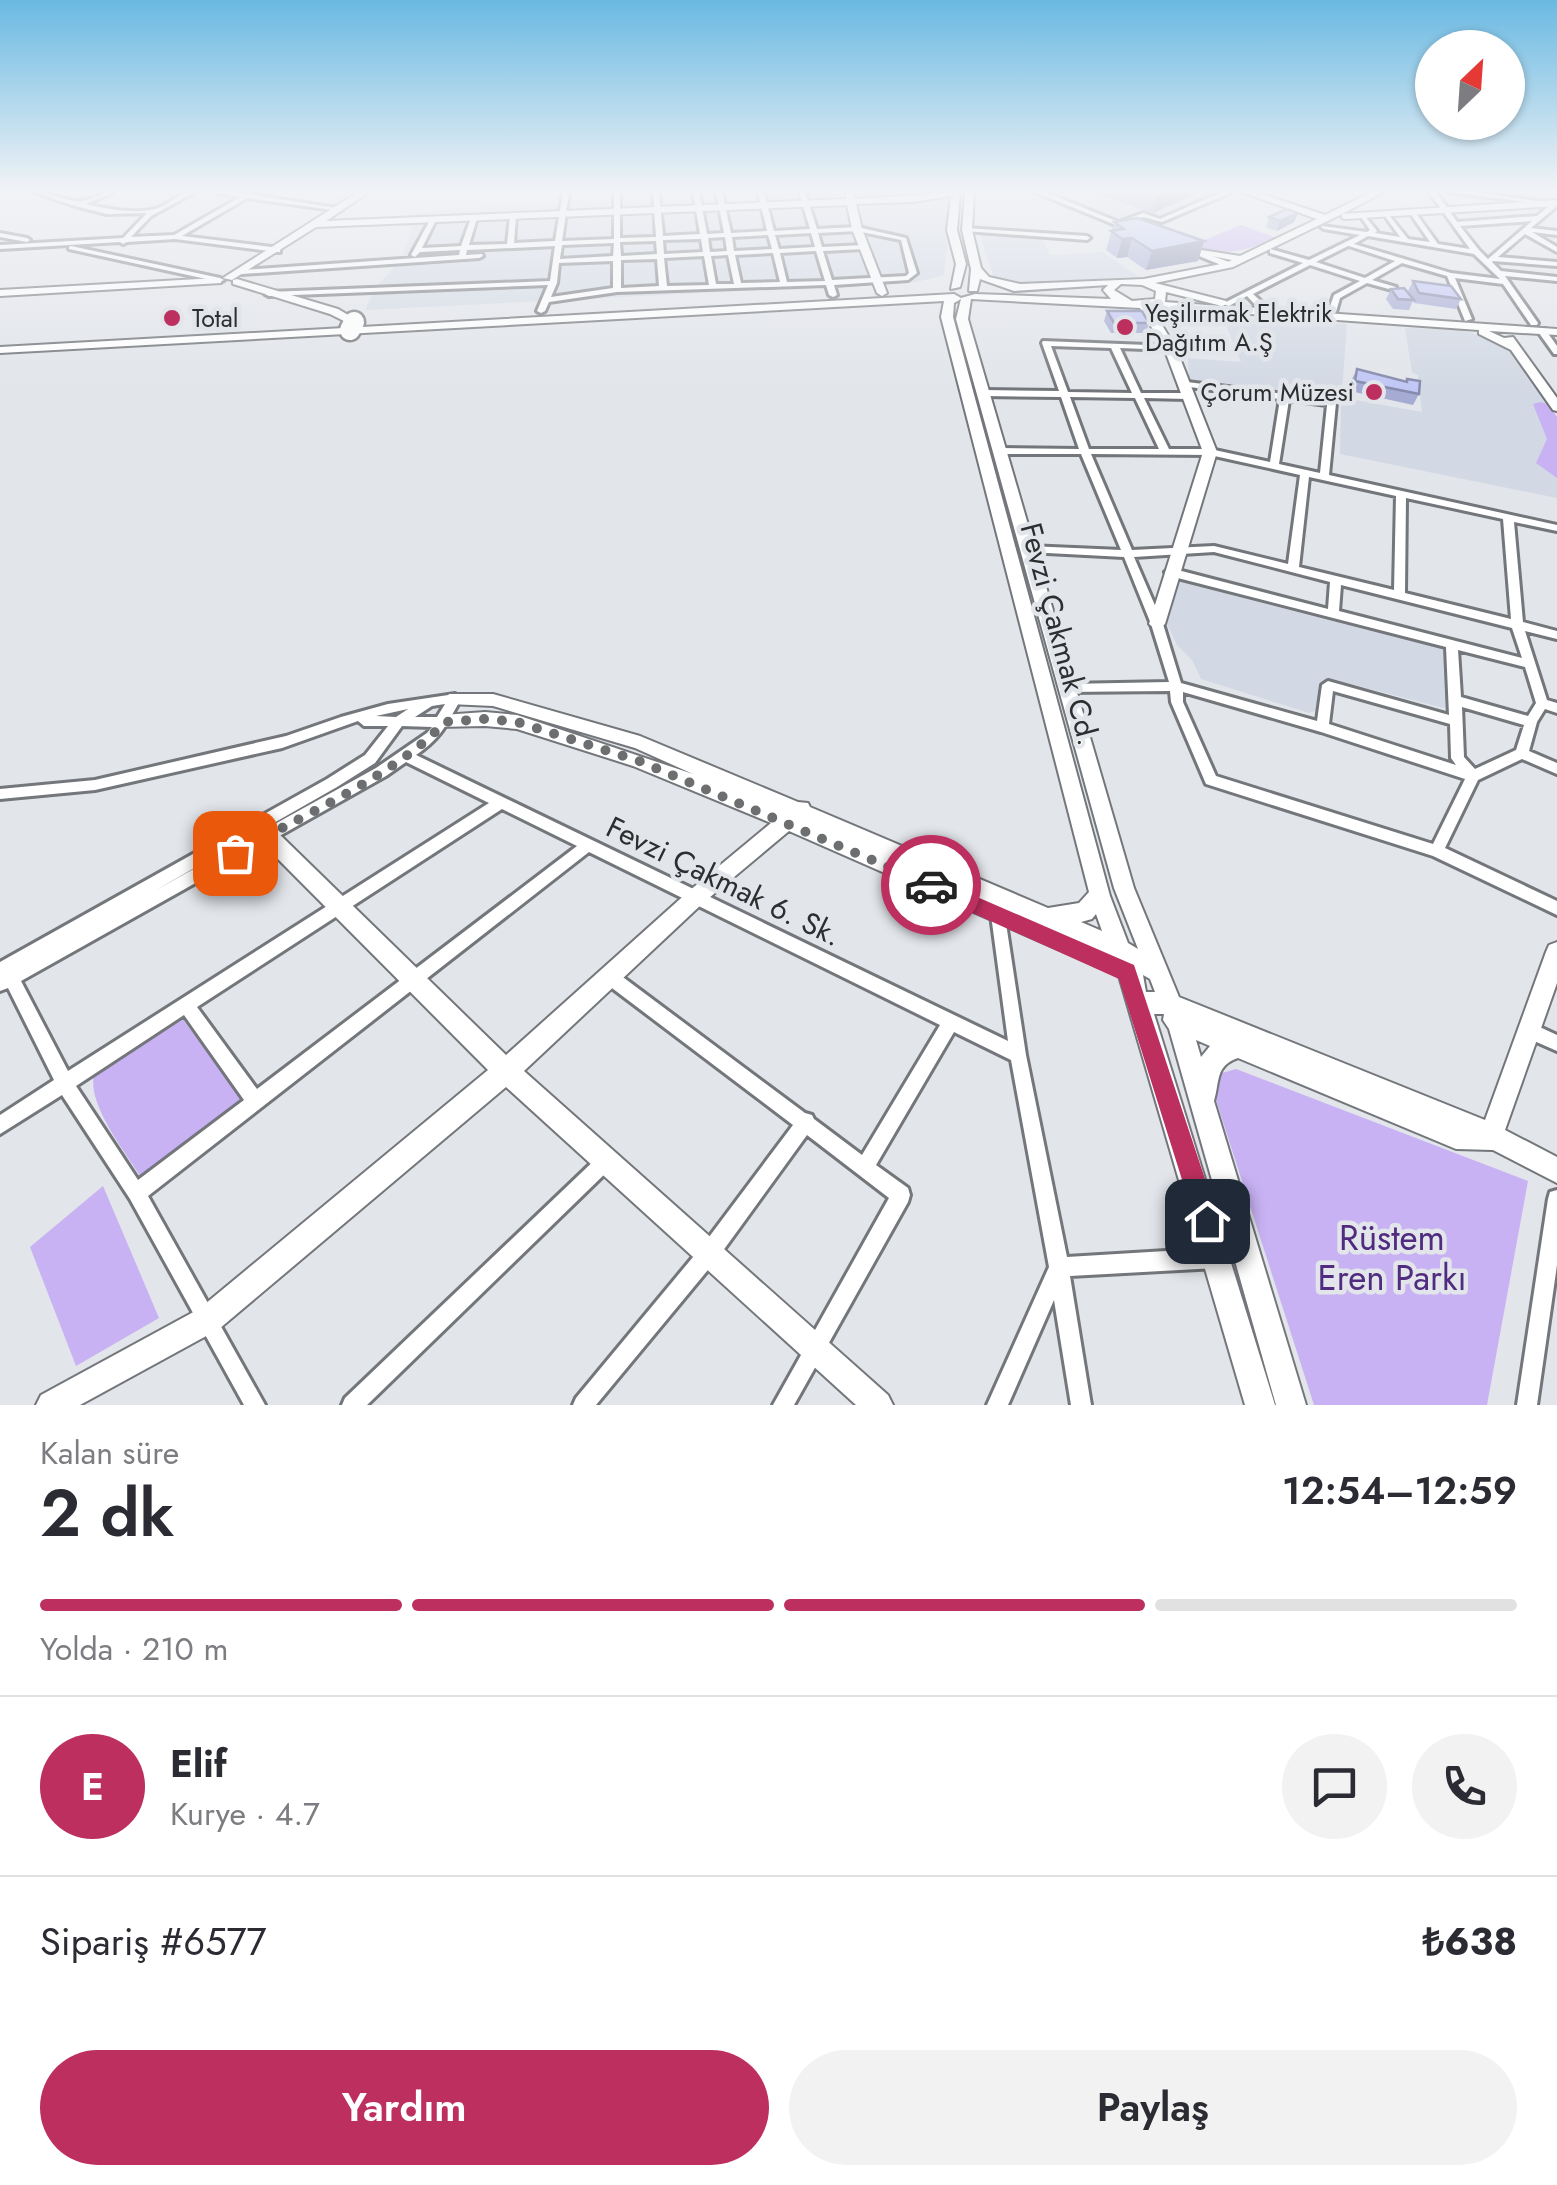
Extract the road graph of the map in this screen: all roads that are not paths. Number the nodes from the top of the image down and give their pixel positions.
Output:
1 (662, 257) edge
2 (123, 258) edge
3 (265, 258) edge
4 (414, 258) edge
5 (437, 258) edge
6 (557, 258) edge
7 (650, 258) edge
8 (708, 258) edge
9 (733, 258) edge
10 (777, 258) edge
11 (822, 258) edge
12 (868, 258) edge
13 (909, 258) edge
14 (959, 258) edge
15 (973, 258) edge
16 (1210, 258) edge
17 (1244, 258) edge
18 (1256, 258) edge
19 (1294, 258) edge
20 (1324, 258) edge
21 (1393, 258) edge
22 (1486, 258) edge
23 (1494, 258) edge
24 (618, 259) junction
25 (1401, 260) junction
26 (1491, 260) junction
27 (412, 262) junction
28 (556, 262) junction
29 (1313, 263) junction
30 (1557, 264) edge
31 (1228, 265) junction
32 (976, 269) junction
33 (1450, 275) junction
34 (1502, 277) junction
35 (908, 278) junction
36 (1552, 279) edge
37 (1364, 280) junction
38 (228, 281) junction
39 (1118, 281) junction
40 (553, 283) junction
41 (784, 284) junction
42 (1151, 284) junction
43 (714, 286) junction
44 (738, 286) junction
45 (879, 287) junction
46 (663, 288) junction
47 (1021, 288) junction
48 (831, 289) junction
49 (1393, 289) edge
50 (617, 290) junction
51 (1557, 293) edge
52 (267, 294) junction
53 (963, 294) junction
54 (0, 295) edge
55 (1250, 295) junction
56 (913, 296) junction
57 (1141, 304) junction
58 (1226, 304) junction
59 (545, 305) junction
60 (1263, 308) junction
61 (1332, 312) junction
62 (948, 317) junction
63 (1468, 319) junction
64 (1413, 322) junction
65 (300, 325) junction
66 (1500, 325) junction
67 (352, 326) junction
68 (1539, 329) junction
69 (1557, 330) edge
70 (0, 346) edge
71 (1114, 346) junction
72 (1170, 348) junction
73 (1516, 348) junction
74 (1557, 352) edge
75 (1185, 389) junction
76 (984, 393) junction
77 (1064, 393) junction
78 (1138, 393) junction
79 (1284, 397) junction
80 (1555, 399) edge
81 (1001, 450) junction
82 (1166, 451) junction
83 (1085, 452) junction
84 (1210, 452) junction
85 (1274, 465) junction
86 (1304, 473) junction
87 (1324, 477) junction
88 (1401, 494) junction
89 (1508, 517) junction
90 (1557, 528) edge
91 (1028, 549) junction
92 (1180, 550) junction
93 (1130, 554) junction
94 (1294, 569) junction
95 (1170, 572) junction
96 (1336, 580) junction
97 (1400, 595) junction
98 (1333, 613) junction
99 (1157, 624) junction
100 (1518, 624) junction
101 (1557, 635) edge
102 (1452, 645) junction
103 (1528, 664) junction
104 (1176, 686) junction
105 (1067, 689) junction
106 (447, 700) junction
107 (1454, 700) junction
108 (1542, 703) junction
109 (1557, 708) edge
110 (401, 719) junction
111 (1455, 721) junction
112 (444, 722) junction
113 (1530, 722) junction
114 (1322, 726) junction
115 (282, 743) junction
116 (1522, 753) junction
117 (406, 756) junction
118 (1557, 769) edge
119 (1473, 776) junction
120 (0, 794) edge
121 (501, 802) junction
122 (794, 816) junction
123 (267, 835) junction
124 (588, 845) junction
125 (1437, 852) junction
126 (1100, 895) junction
127 (696, 897) junction
128 (338, 908) junction
129 (1557, 908) edge
130 (999, 915) junction
131 (1044, 915) junction
132 (1116, 946) junction
133 (1554, 966) edge
134 (4, 975) edge
135 (610, 977) junction
136 (411, 978) junction
137 (1133, 986) junction
138 (1167, 995) junction
139 (188, 1007) junction
140 (950, 1022) junction
141 (1532, 1031) junction
142 (1557, 1043) edge
143 (1234, 1048) junction
144 (1018, 1055) junction
145 (506, 1071) junction
146 (66, 1085) junction
147 (254, 1101) junction
148 (1203, 1104) junction
149 (806, 1121) junction
150 (0, 1126) edge
151 (1490, 1139) junction
152 (608, 1160) junction
153 (866, 1166) junction
154 (1557, 1170) edge
155 (136, 1194) junction
156 (1557, 1199) edge
157 (710, 1252) junction
158 (1218, 1258) junction
159 (1059, 1267) junction
160 (209, 1319) junction
161 (815, 1346) junction
162 (50, 1405) edge
163 (255, 1405) edge
164 (352, 1405) edge
165 (582, 1405) edge
166 (782, 1405) edge
167 (878, 1405) edge
168 (997, 1405) edge
169 (1081, 1405) edge
170 (1260, 1405) edge
171 (1291, 1405) edge
172 (1527, 1405) edge

1 - 46 street
2 - 38 street
3 - 38 street
4 - 27 street
5 - 27 street
6 - 28 street
7 - 24 street
8 - 43 street
9 - 44 street
10 - 41 street
11 - 48 street
12 - 45 street
13 - 35 street
14 - 53 street
15 - 32 street
16 - 31 street
17 - 31 street
18 - 42 street
19 - 29 street
20 - 29 street
21 - 25 street
22 - 26 street
23 - 26 street
24 - 28 street
24 - 50 street
25 - 33 street
25 - 37 street
26 - 30 street
26 - 34 street
27 - 38 street
28 - 40 street
29 - 37 street
29 - 55 street
31 - 42 street
32 - 47 street
32 - 53 street
33 - 34 street
33 - 63 street
34 - 36 street
34 - 68 street
35 - 45 street
35 - 56 street
36 - 51 street
37 - 49 street
37 - 61 street
38 - 52 street
38 - 54 street
38 - 65 street
39 - 42 street
39 - 47 street
39 - 57 street
40 - 52 street
40 - 59 street
41 - 44 street
41 - 48 street
42 - 57 street
42 - 58 street
43 - 44 street
43 - 46 street
45 - 48 street
45 - 56 street
46 - 50 street
47 - 53 street
48 - 59 street
50 - 59 street
52 - 67 street
53 - 56 street
53 - 57 street
53 - 62 street
53 - 76 street, Fevzi Çakmak Cd.
55 - 58 street
55 - 60 street
56 - 62 street
56 - 67 street
57 - 64 street
57 - 72 street
58 - 60 street
59 - 67 street
60 - 61 street
61 - 63 street
62 - 126 street, Fevzi Çakmak Cd.
63 - 66 street
64 - 66 street
64 - 73 street
65 - 67 street
65 - 70 street
66 - 68 street
66 - 73 street
67 - 70 street
68 - 69 street
68 - 74 street
71 - 72 street
71 - 77 street
71 - 78 street
72 - 75 street
73 - 80 street
75 - 78 street
75 - 79 street
75 - 84 street
76 - 77 street
76 - 81 street, Fevzi Çakmak Cd.
77 - 78 street
77 - 83 street
78 - 82 street
79 - 85 street
79 - 87 street
81 - 83 street
81 - 91 street, Fevzi Çakmak Cd.
82 - 83 street
82 - 84 street
83 - 93 street
84 - 85 street
84 - 92 street
85 - 86 street
86 - 87 street
86 - 94 street
87 - 88 street
88 - 89 street
88 - 97 street
89 - 90 street
89 - 100 street
91 - 93 street
91 - 105 street, Fevzi Çakmak Cd.
92 - 93 street
92 - 94 street
92 - 95 street
93 - 99 street
94 - 96 street
95 - 98 street
95 - 99 street
96 - 97 street
96 - 98 street
97 - 100 street
98 - 102 street
99 - 104 street
100 - 101 street
100 - 103 street
102 - 103 street
102 - 107 street
103 - 108 street
104 - 105 street
104 - 114 street
104 - 125 street
105 - 138 street, Fevzi Çakmak Cd.
106 - 110 street
106 - 112 street
106 - 115 street
106 - 122 street
107 - 111 street
107 - 113 street
108 - 109 street
108 - 113 street
110 - 112 street
110 - 115 street
110 - 134 street
111 - 114 street
111 - 119 street
112 - 117 street
112 - 122 street
113 - 116 street
114 - 119 street
115 - 120 street
116 - 118 street
116 - 119 street
117 - 121 street, Fevzi Çakmak 6. Sk.
117 - 123 street
119 - 125 street
121 - 124 street, Fevzi Çakmak 6. Sk.
121 - 128 street
122 - 127 street
122 - 130 street
122 - 131 street
123 - 128 street
123 - 134 street
124 - 127 street, Fevzi Çakmak 6. Sk.
124 - 136 street
125 - 129 street
126 - 131 street
126 - 132 street, Fevzi Çakmak Cd.
127 - 135 street
127 - 140 street, Fevzi Çakmak 6. Sk.
128 - 136 street
128 - 139 street
130 - 137 street
130 - 144 street
131 - 132 street
132 - 137 street, Fevzi Çakmak Cd.
132 - 138 street
133 - 141 street
134 - 146 street
135 - 145 street
135 - 149 street
136 - 145 street
136 - 147 street
137 - 138 street
137 - 138 street
137 - 158 street, Fevzi Çakmak Cd.
138 - 143 street
138 - 148 street, Fevzi Çakmak Cd.
138 - 151 street
139 - 146 street
139 - 147 street
140 - 144 street, Fevzi Çakmak 6. Sk.
140 - 153 street
141 - 142 street
141 - 151 street
143 - 148 street
143 - 151 street
144 - 159 street
145 - 152 street
145 - 160 street
146 - 150 street
146 - 155 street
147 - 155 street
148 - 171 street, Fevzi Çakmak Cd.
149 - 153 street
149 - 157 street
151 - 154 street
152 - 157 street
152 - 164 street
153 - 161 street
155 - 160 street
156 - 172 street
157 - 161 street
157 - 165 street
158 - 159 street
158 - 170 street, Fevzi Çakmak Cd.
159 - 168 street
159 - 169 street
160 - 162 street
160 - 163 street
161 - 166 street
161 - 167 street

